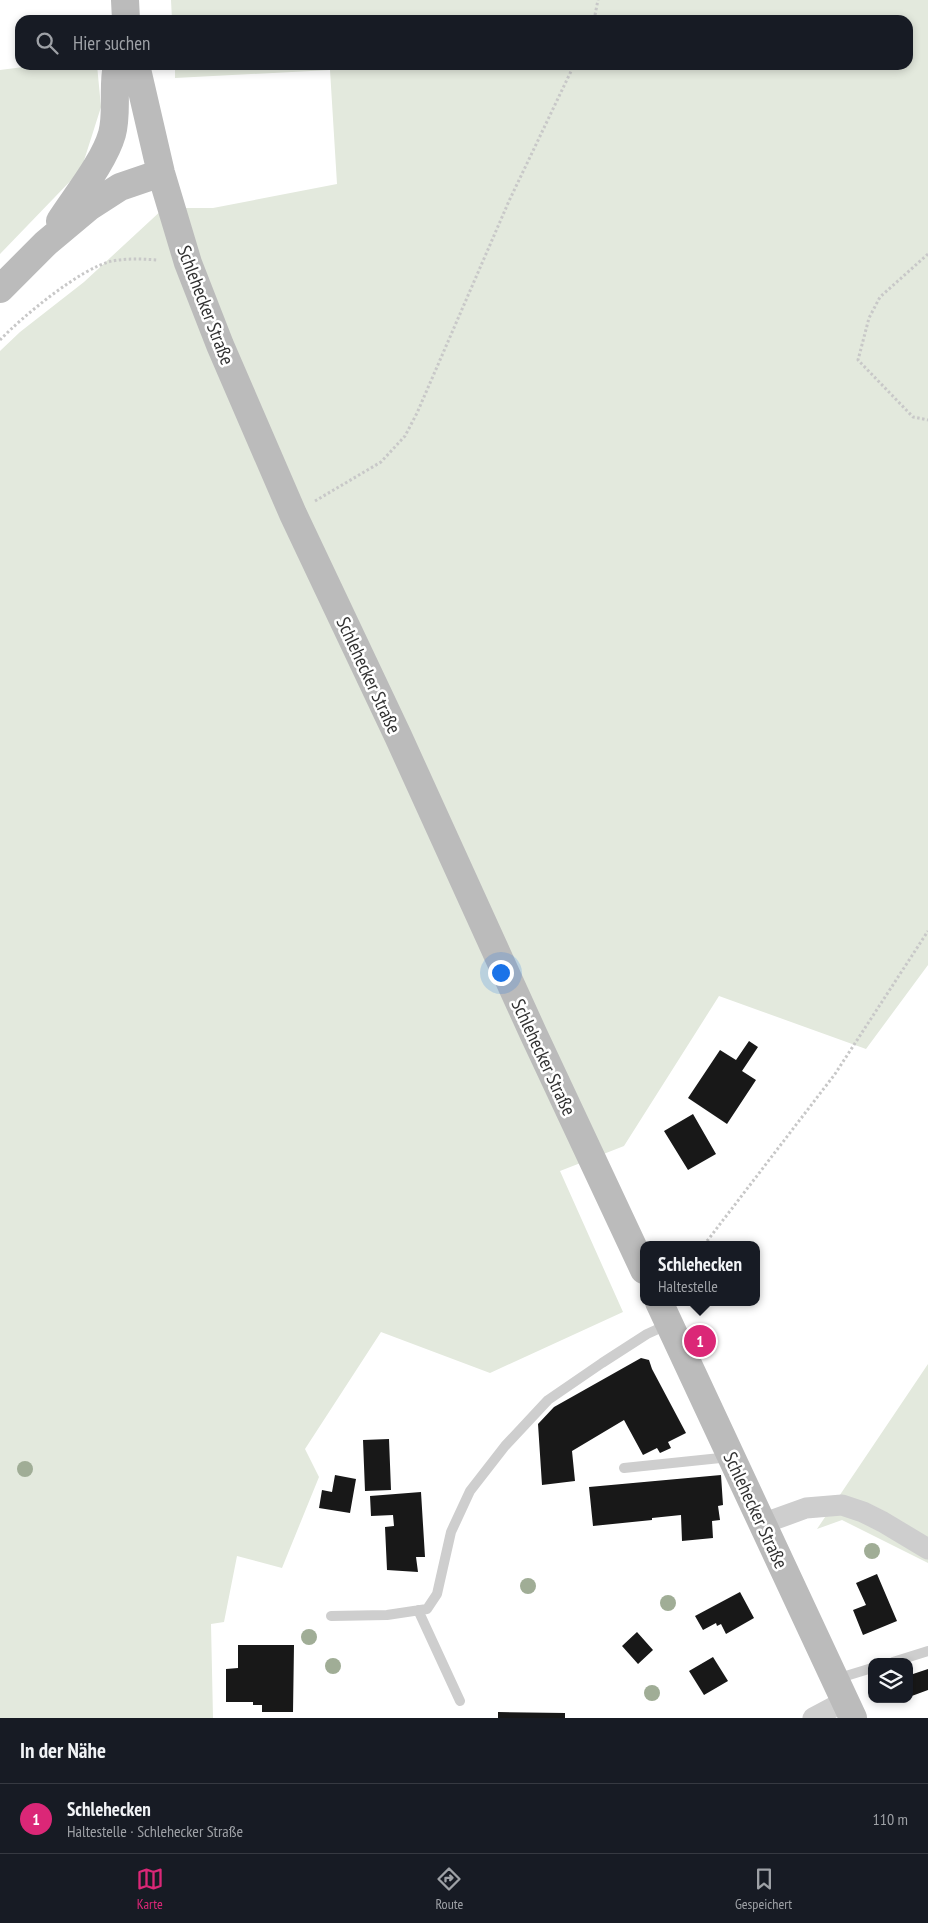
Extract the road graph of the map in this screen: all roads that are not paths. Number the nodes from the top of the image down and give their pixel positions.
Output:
1 (125, 0) edge
2 (126, 15) edge
3 (118, 70) edge
4 (137, 70) edge
5 (161, 173) junction
6 (46, 243) junction
7 (1, 287) edge
8 (640, 1261) edge
9 (664, 1313) edge
10 (731, 1457) junction
11 (624, 1468) dead end
12 (762, 1524) junction
13 (928, 1549) edge
14 (418, 1610) junction
15 (331, 1616) dead end
16 (928, 1651) edge
17 (906, 1658) edge
18 (868, 1672) edge
19 (844, 1699) edge
20 (460, 1701) dead end
21 (813, 1718) edge

1 - 2 main road
3 - 6 main road
4 - 5 main road, Schlehecker Straße
5 - 6 main road
5 - 8 main road, Schlehecker Straße
6 - 7 main road
9 - 10 main road, Schlehecker Straße
9 - 14 lane
10 - 11 lane
10 - 12 main road, Schlehecker Straße
12 - 13 street
12 - 19 main road, Schlehecker Straße
14 - 15 lane
14 - 20 lane
16 - 17 lane
18 - 19 lane
19 - 21 street

